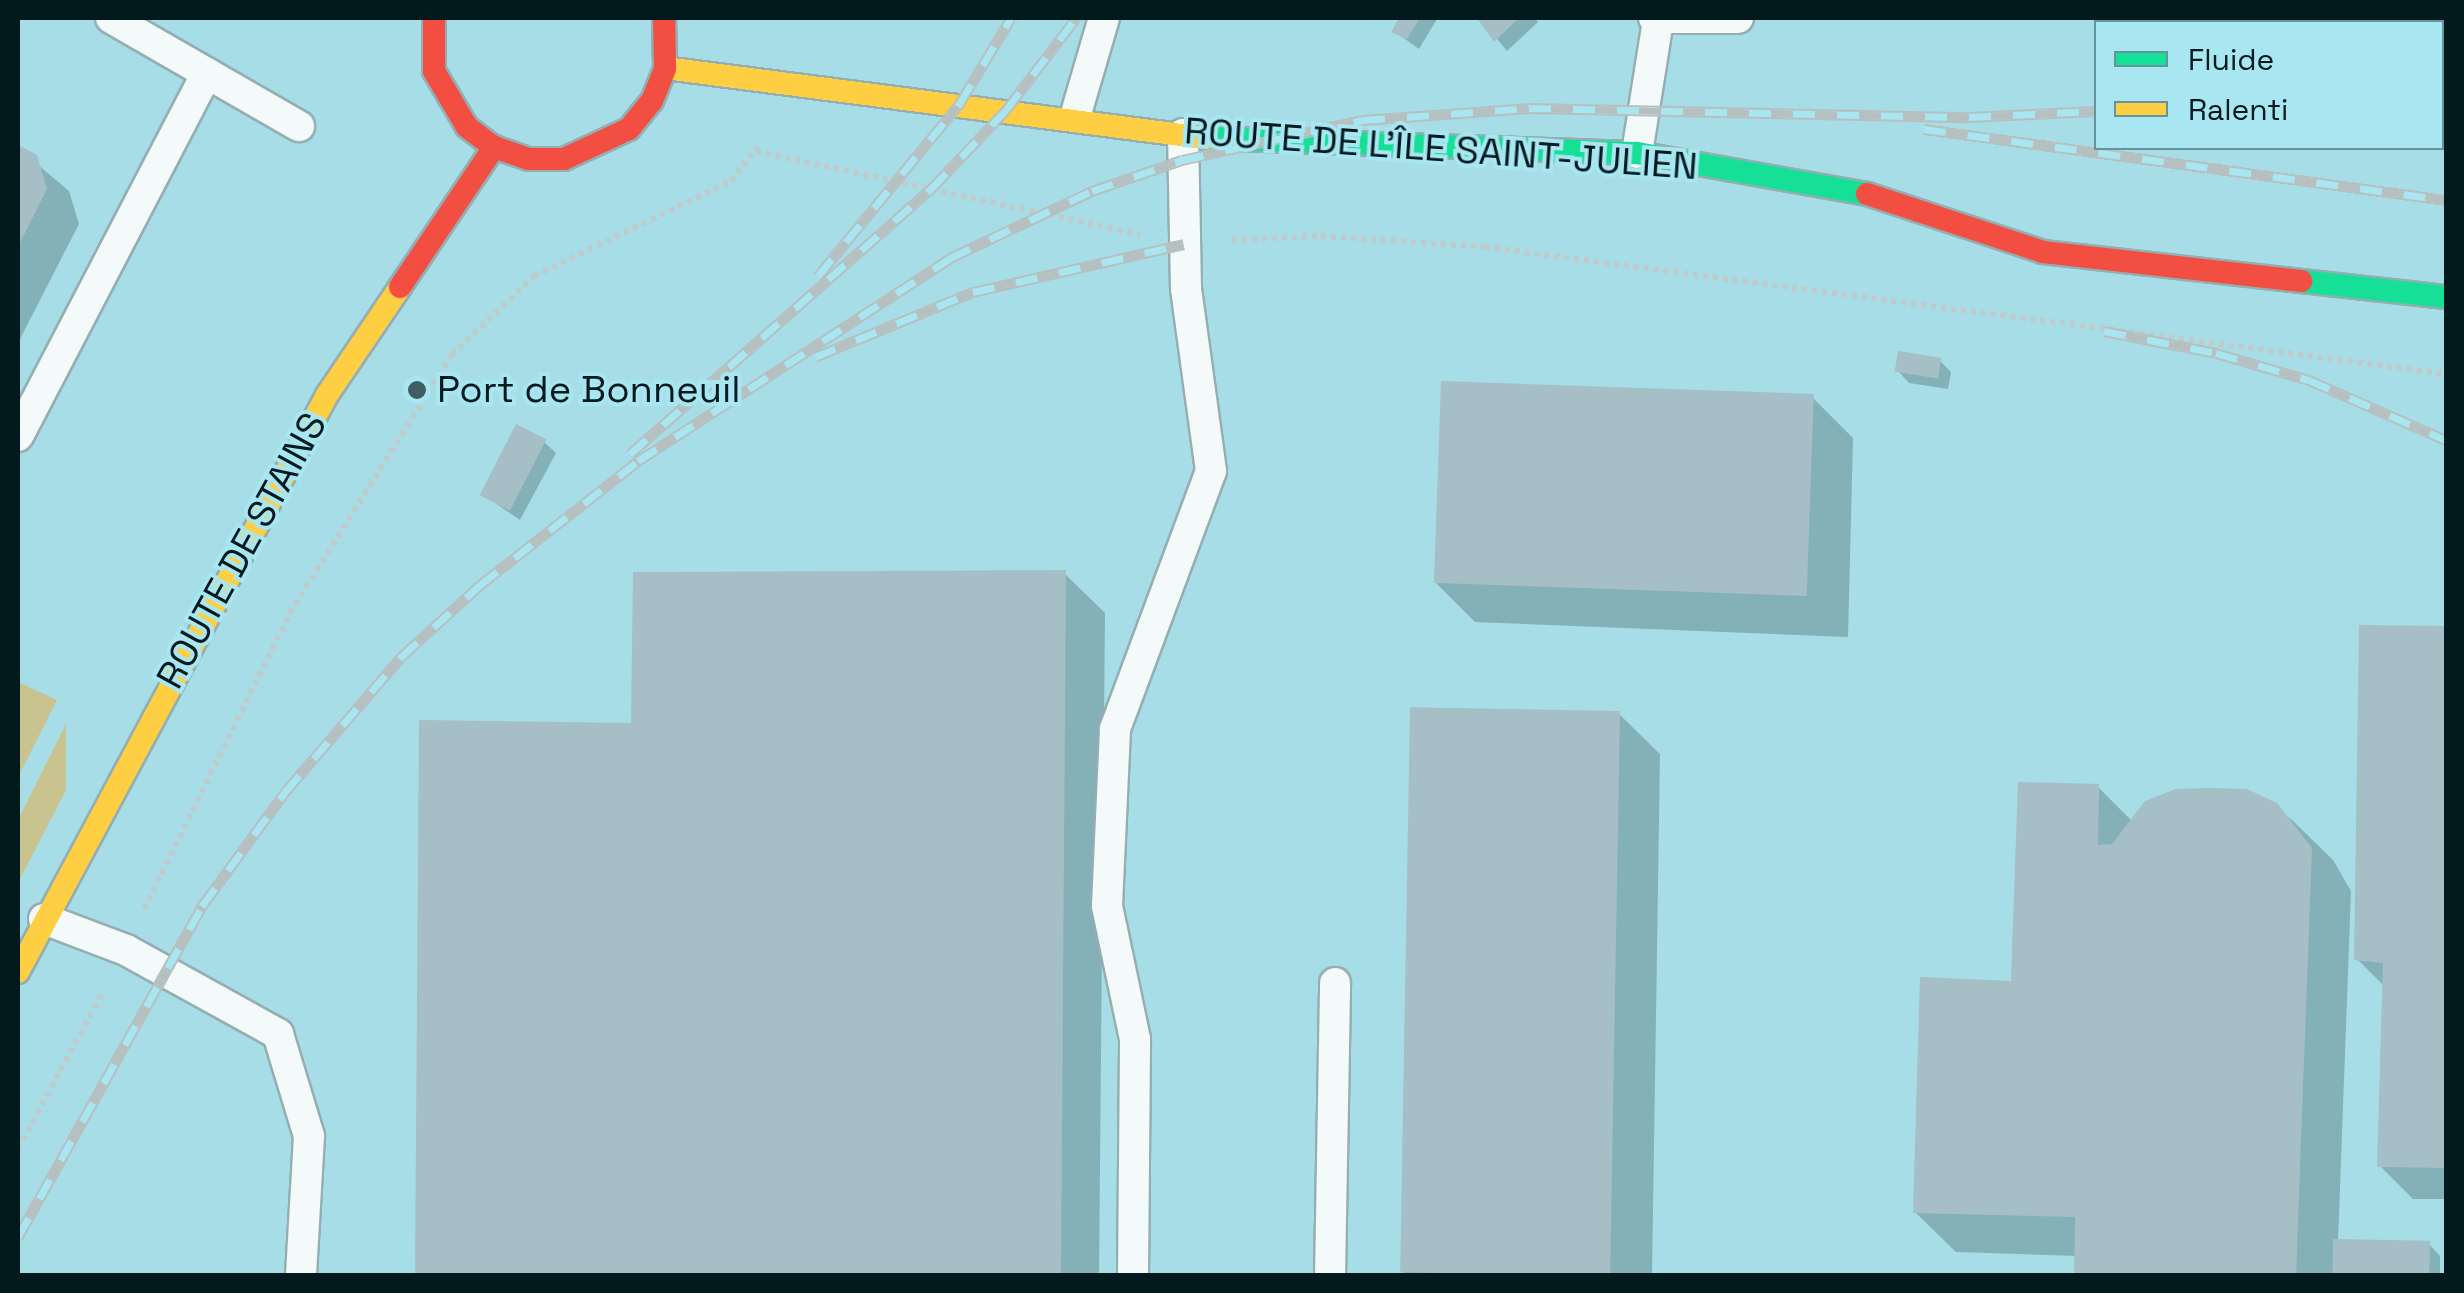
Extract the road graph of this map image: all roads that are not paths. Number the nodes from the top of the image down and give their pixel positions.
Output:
1 (111, 18) edge
2 (434, 18) edge
3 (664, 18) edge
4 (1104, 18) edge
5 (1738, 18) edge
6 (1656, 19) edge
7 (665, 68) junction
8 (207, 73) junction
9 (1075, 118) junction
10 (299, 126) dead end
11 (1183, 134) junction
12 (494, 147) junction
13 (1637, 153) junction
14 (2446, 297) edge
15 (18, 436) edge
16 (44, 919) junction
17 (18, 972) edge
18 (1335, 983) dead end
19 (301, 1276) edge
20 (1133, 1276) edge
21 (1330, 1276) edge

1 - 8 lane
2 - 12 street
3 - 7 street
4 - 9 lane
5 - 6 lane
6 - 13 lane
7 - 9 street, ROUTE DE L'ÎLE SAINT-JULIEN
7 - 12 street
8 - 10 lane
8 - 15 lane
9 - 11 street, ROUTE DE L'ÎLE SAINT-JULIEN
11 - 13 street, ROUTE DE L'ÎLE SAINT-JULIEN
11 - 20 lane
12 - 16 street, ROUTE DE STAINS
13 - 14 street, ROUTE DE L'ÎLE SAINT-JULIEN
16 - 17 street, ROUTE DE STAINS
16 - 19 lane
18 - 21 lane

